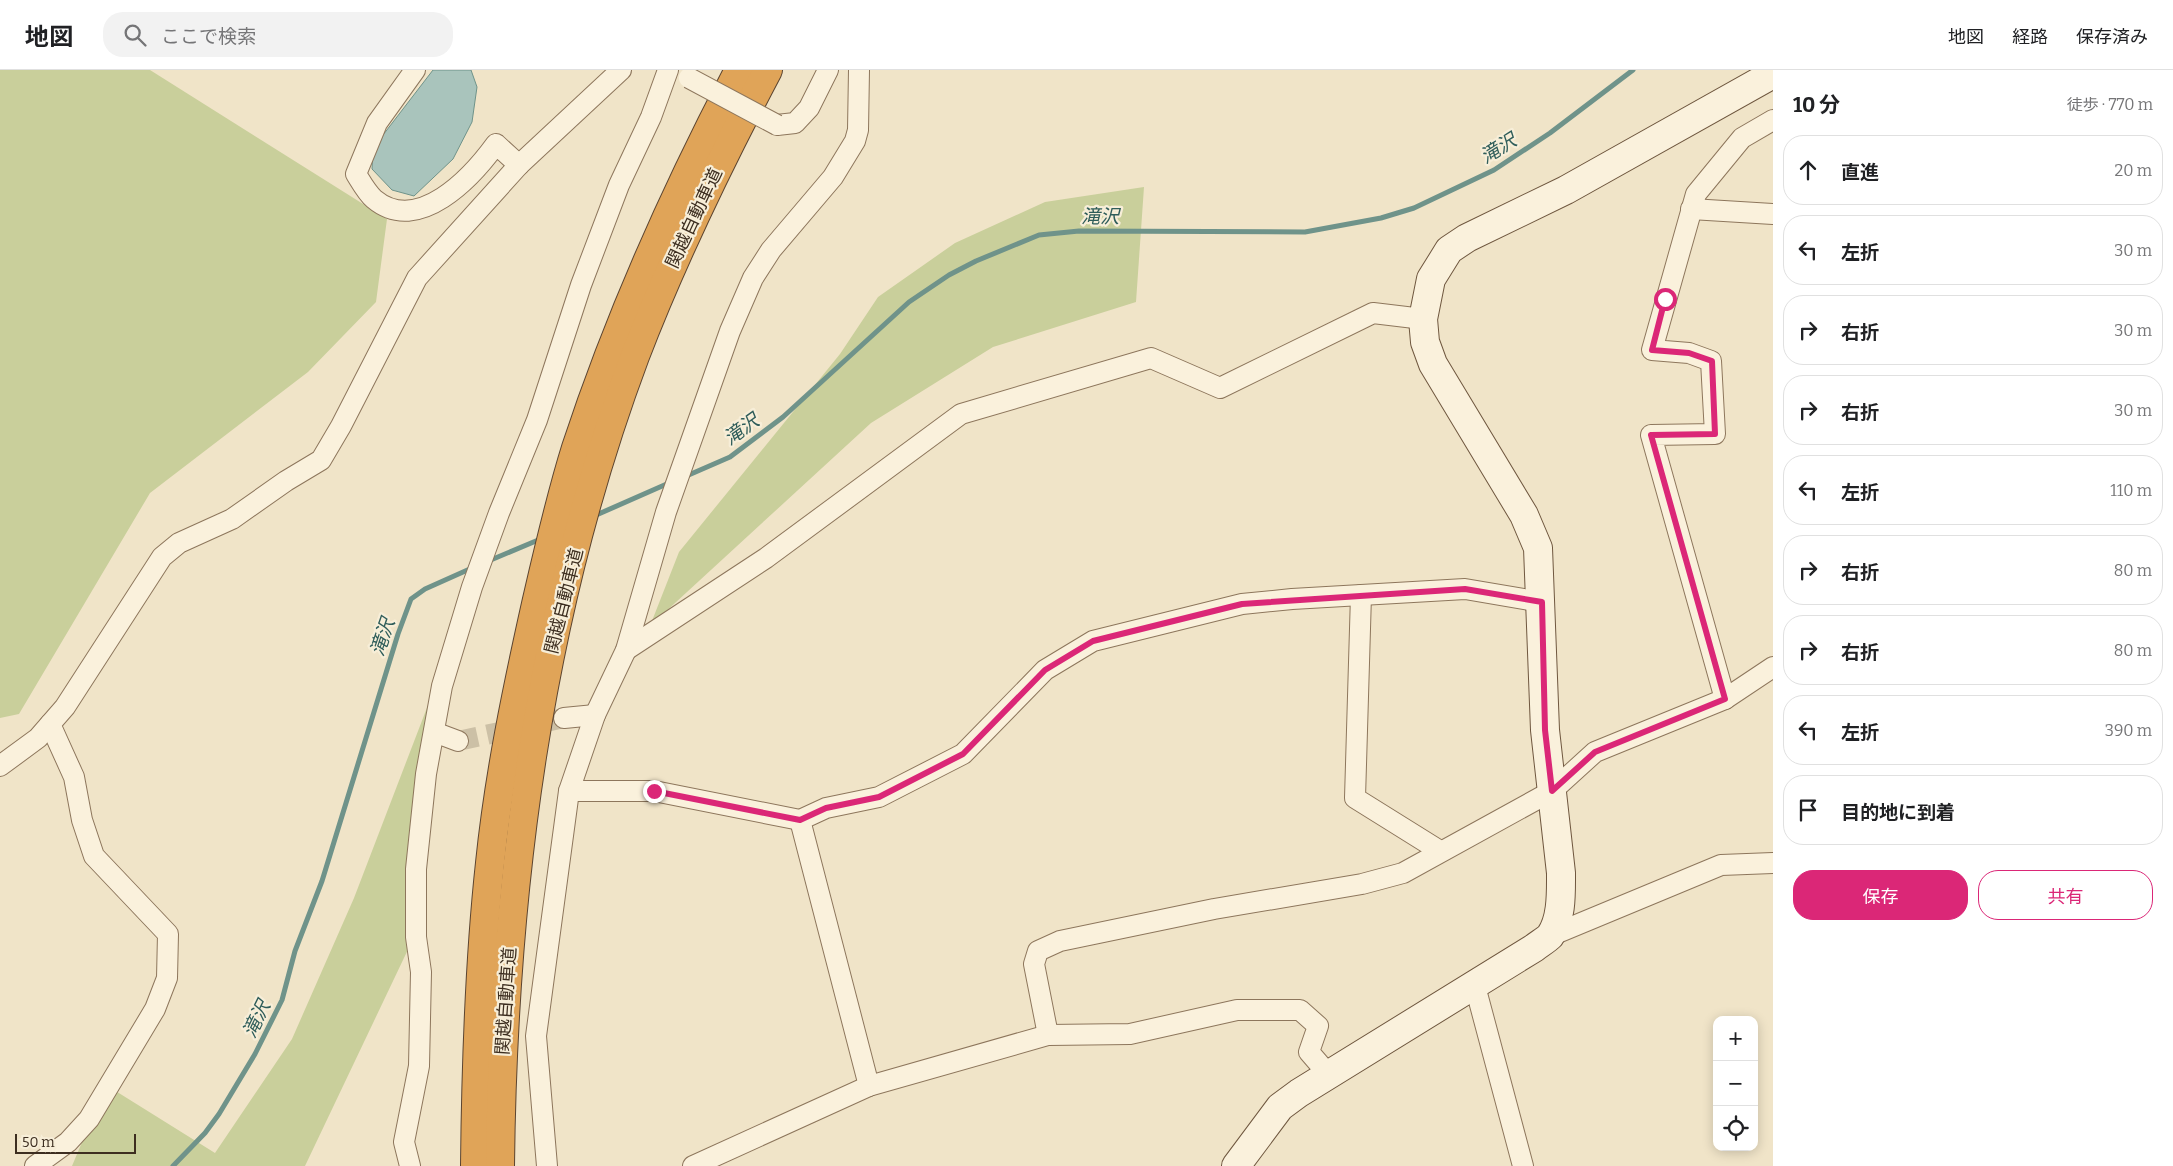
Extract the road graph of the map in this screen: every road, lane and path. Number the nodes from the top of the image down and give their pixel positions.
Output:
1 (414, 70) edge
2 (621, 70) edge
3 (668, 70) edge
4 (739, 70) edge
5 (768, 70) edge
6 (828, 70) edge
7 (858, 70) edge
8 (682, 74) edge
9 (1773, 74) edge
10 (1773, 120) edge
11 (519, 164) junction
12 (1691, 209) junction
13 (1773, 214) edge
14 (1423, 319) junction
15 (1361, 595) junction
16 (1542, 602) junction
17 (626, 650) junction
18 (1773, 667) edge
19 (1725, 699) junction
20 (595, 715) junction
21 (564, 718) tunnel mouth
22 (50, 724) junction
23 (434, 732) junction
24 (458, 741) tunnel mouth
25 (0, 766) edge
26 (568, 791) junction
27 (1552, 791) junction
28 (800, 820) junction
29 (1440, 850) junction
30 (1773, 863) edge
31 (1550, 936) junction
32 (1475, 986) junction
33 (1048, 1035) junction
34 (1328, 1074) junction
35 (869, 1086) junction
36 (35, 1166) edge
37 (410, 1166) edge
38 (475, 1166) edge
39 (500, 1166) edge
40 (547, 1166) edge
41 (693, 1166) edge
42 (1236, 1166) edge
43 (1522, 1166) edge

1 - 11 street
2 - 11 street
3 - 23 street
4 - 38 highway, 関越自動車道
5 - 39 highway, 関越自動車道
6 - 8 street, bridge
7 - 17 street
9 - 14 street
10 - 12 street
11 - 22 street
12 - 13 street
12 - 19 street
14 - 16 street
14 - 17 street
15 - 16 street
15 - 28 street
15 - 29 street
16 - 27 street
17 - 20 street
18 - 19 street
19 - 27 street
20 - 21 street
20 - 26 street
22 - 25 street
22 - 36 street
23 - 24 street
23 - 37 street
26 - 28 street
26 - 40 street
27 - 29 street
27 - 31 street
28 - 35 street
29 - 33 street
30 - 31 street
31 - 32 street
32 - 34 street
32 - 43 street
33 - 34 street
33 - 35 street
34 - 42 street
35 - 41 street

